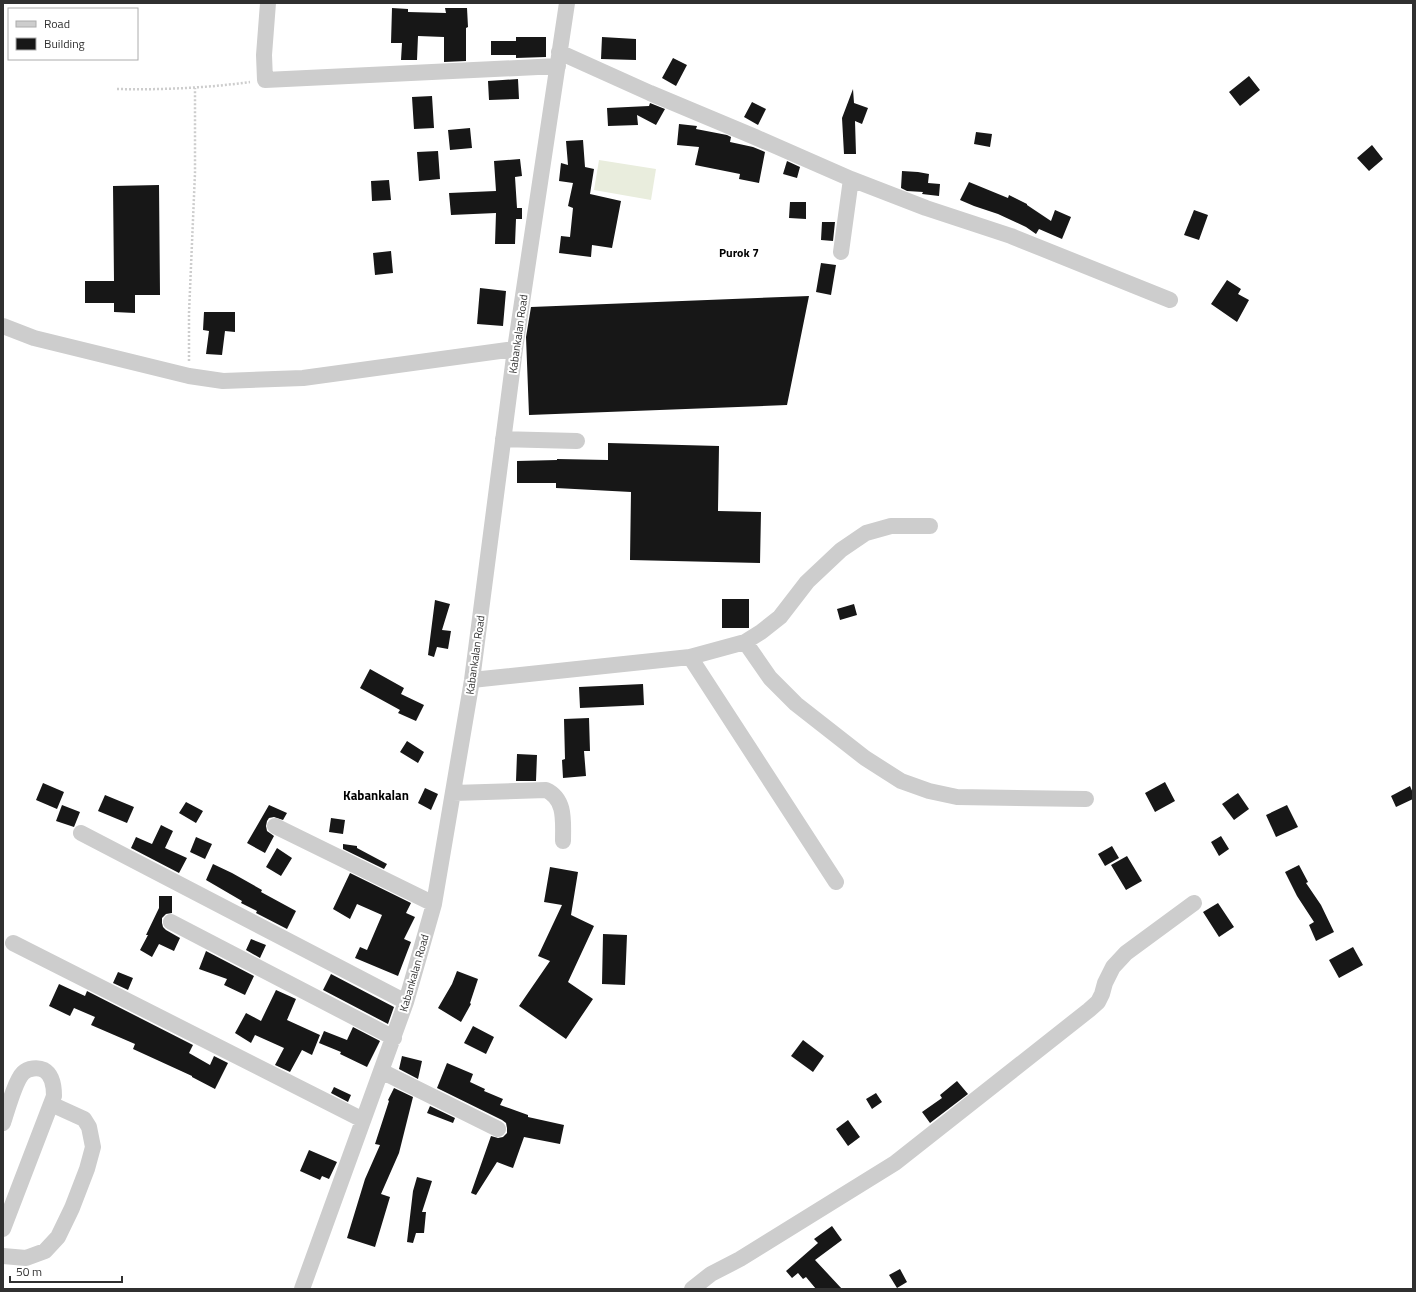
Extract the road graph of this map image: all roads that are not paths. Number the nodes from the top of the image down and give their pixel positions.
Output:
1 (268, 3) edge
2 (567, 3) edge
3 (558, 59) junction
4 (851, 179) junction
5 (841, 252) dead end
6 (1170, 300) dead end
7 (3, 326) edge
8 (515, 350) junction
9 (503, 439) junction
10 (577, 441) dead end
11 (930, 526) dead end
12 (745, 642) junction
13 (690, 657) junction
14 (472, 680) junction
15 (453, 793) junction
16 (1086, 799) dead end
17 (275, 826) dead end
18 (81, 833) dead end
19 (563, 841) dead end
20 (836, 882) dead end
21 (1194, 903) dead end
22 (434, 904) junction
23 (171, 922) dead end
24 (13, 943) dead end
25 (406, 1002) junction
26 (394, 1038) junction
27 (381, 1070) junction
28 (51, 1104) junction
29 (363, 1120) junction
30 (3, 1122) edge
31 (498, 1129) dead end
32 (3, 1229) edge
33 (3, 1256) edge
34 (302, 1289) edge
35 (692, 1289) edge

1 - 3 street
2 - 3 street, Kabankalan Road
3 - 4 street
3 - 8 street, Kabankalan Road
4 - 5 street
4 - 6 street
7 - 8 street
8 - 9 street, Kabankalan Road
9 - 10 street
9 - 14 street, Kabankalan Road
11 - 12 street
12 - 13 street
12 - 16 street
13 - 14 street
13 - 20 street
14 - 15 street, Kabankalan Road
15 - 19 street
15 - 22 street, Kabankalan Road
17 - 22 street
18 - 25 street
21 - 35 street
22 - 25 street, Kabankalan Road
23 - 26 street
24 - 29 street
25 - 26 street, Kabankalan Road
26 - 27 street, Kabankalan Road
27 - 29 street, Kabankalan Road
27 - 31 street
28 - 30 street
28 - 32 street
28 - 33 street
29 - 34 street, Kabankalan Road

